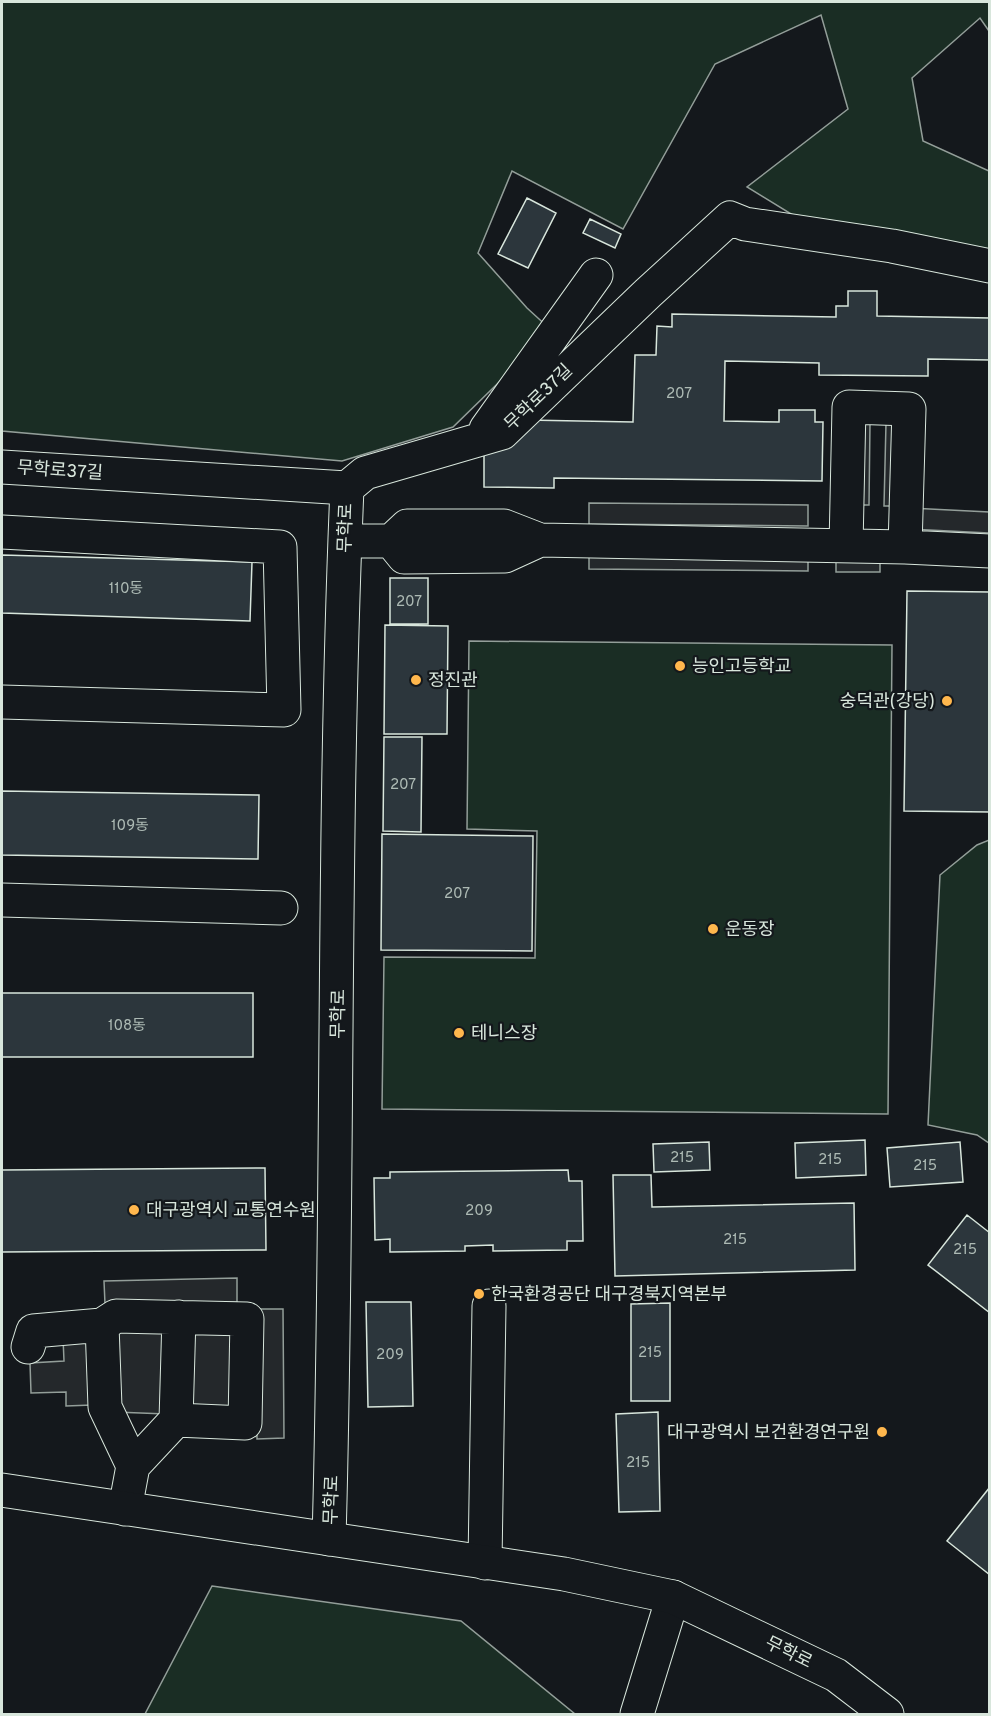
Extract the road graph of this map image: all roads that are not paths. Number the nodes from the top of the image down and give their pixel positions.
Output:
1 (990, 266) edge
2 (596, 275) dead end
3 (478, 440) junction
4 (2, 466) edge
5 (347, 488) junction
6 (2, 532) edge
7 (345, 541) junction
8 (846, 546) junction
9 (905, 547) junction
10 (990, 551) edge
11 (2, 702) edge
12 (2, 900) edge
13 (281, 908) dead end
14 (489, 1306) dead end
15 (179, 1317) junction
16 (102, 1325) junction
17 (28, 1347) dead end
18 (176, 1420) junction
19 (132, 1466) junction
20 (2, 1490) edge
21 (125, 1509) junction
22 (329, 1539) junction
23 (485, 1563) junction
24 (674, 1597) junction
25 (637, 1714) edge
26 (887, 1714) edge

1 - 3 street, 무학로37길
2 - 3 street
3 - 5 street, 무학로37길
4 - 5 street, 무학로37길
5 - 7 street, 무학로
6 - 11 street
7 - 8 street
7 - 22 street, 무학로
8 - 9 street
8 - 9 street
9 - 10 street
12 - 13 street
14 - 23 street
15 - 16 street
15 - 18 street
15 - 18 street
16 - 17 street
16 - 19 street
18 - 19 street
19 - 21 street
20 - 21 street, 무학로
21 - 22 street, 무학로
22 - 23 street, 무학로
23 - 24 street, 무학로
24 - 25 street
24 - 26 street, 무학로

